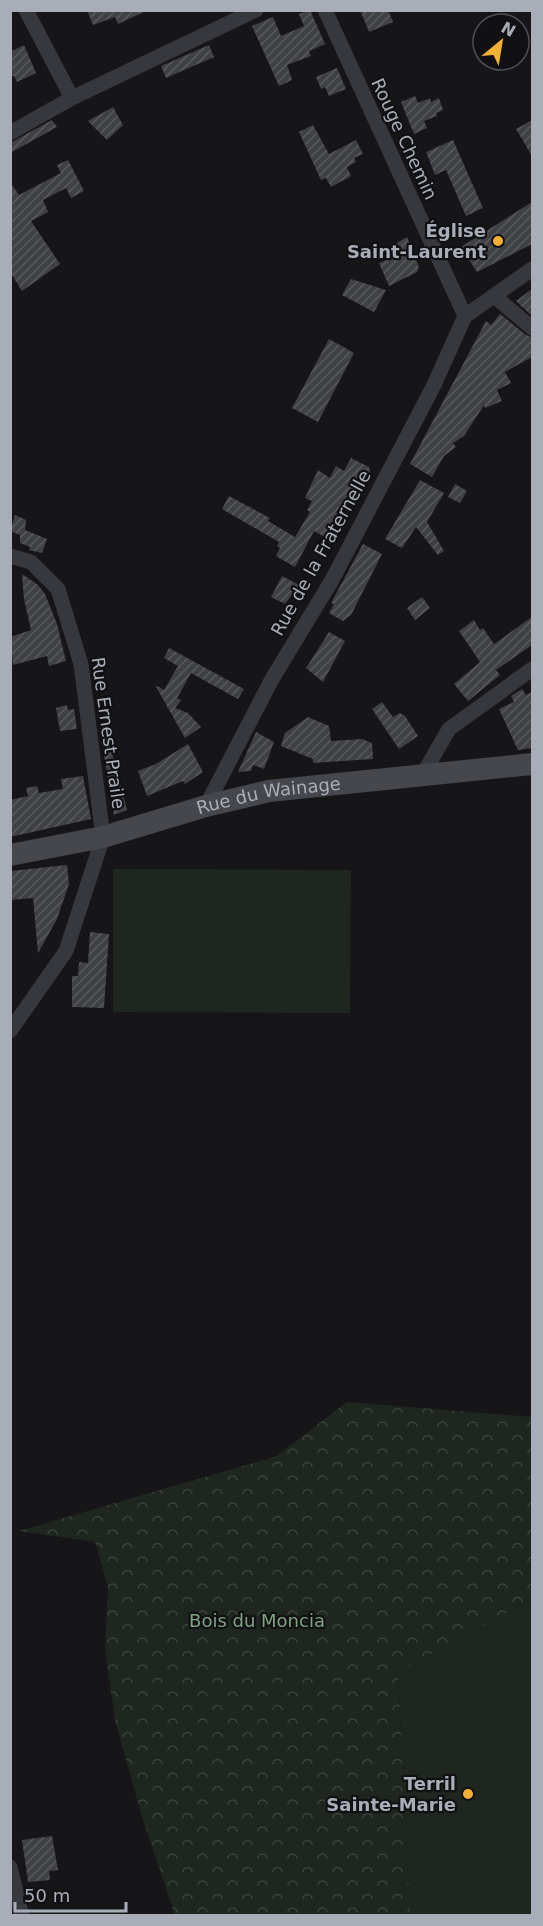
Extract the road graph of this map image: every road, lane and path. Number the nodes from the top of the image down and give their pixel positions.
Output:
1 (26, 10) edge
2 (255, 10) edge
3 (325, 10) edge
4 (72, 98) junction
5 (10, 133) edge
6 (532, 269) edge
7 (494, 296) junction
8 (465, 316) junction
9 (532, 328) edge
10 (10, 556) edge
11 (532, 669) edge
12 (532, 764) edge
13 (423, 776) junction
14 (206, 806) junction
15 (103, 837) junction
16 (10, 855) edge
17 (10, 1031) edge
18 (10, 1867) edge
19 (22, 1916) edge

1 - 4 street
2 - 4 street
3 - 8 street, Rouge Chemin
4 - 5 street
6 - 7 street
7 - 8 street
7 - 9 street
8 - 14 street, Rue de la Fraternelle
10 - 15 street, Rue Ernest Praile
11 - 13 street
12 - 13 main road, Rue du Wainage
13 - 14 main road, Rue du Wainage
14 - 15 main road, Rue du Wainage
15 - 16 main road, Rue du Wainage
15 - 17 street
18 - 19 street

